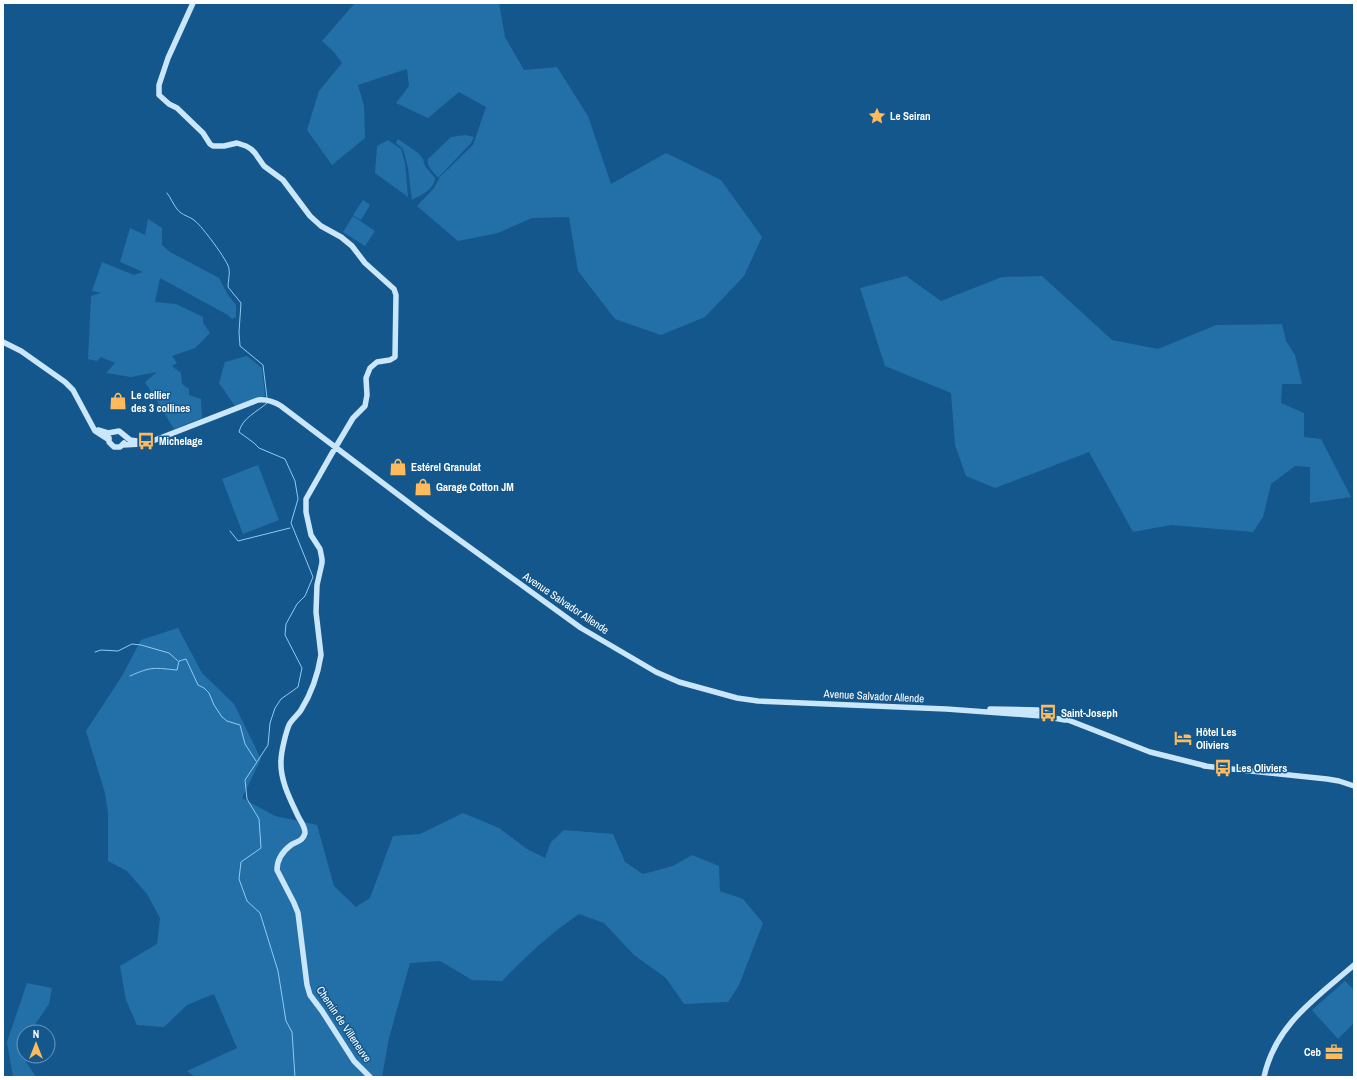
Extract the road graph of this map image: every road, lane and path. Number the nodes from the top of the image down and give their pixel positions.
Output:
1 (193, 3) edge
2 (3, 342) edge
3 (91, 424) junction
4 (112, 432) junction
5 (125, 437) junction
6 (157, 439) junction
7 (109, 440) junction
8 (337, 444) junction
9 (123, 445) junction
10 (1354, 786) edge
11 (1354, 965) edge
12 (370, 1077) edge
13 (1264, 1077) edge

1 - 8 main road
2 - 3 main road
3 - 4 main road
3 - 7 main road
4 - 5 main road
4 - 7 main road
5 - 6 main road
5 - 9 main road
6 - 8 main road
6 - 9 main road
7 - 9 main road
8 - 10 main road, Avenue Salvador Allende
8 - 12 main road, Chemin de Villeneuve
11 - 13 main road

